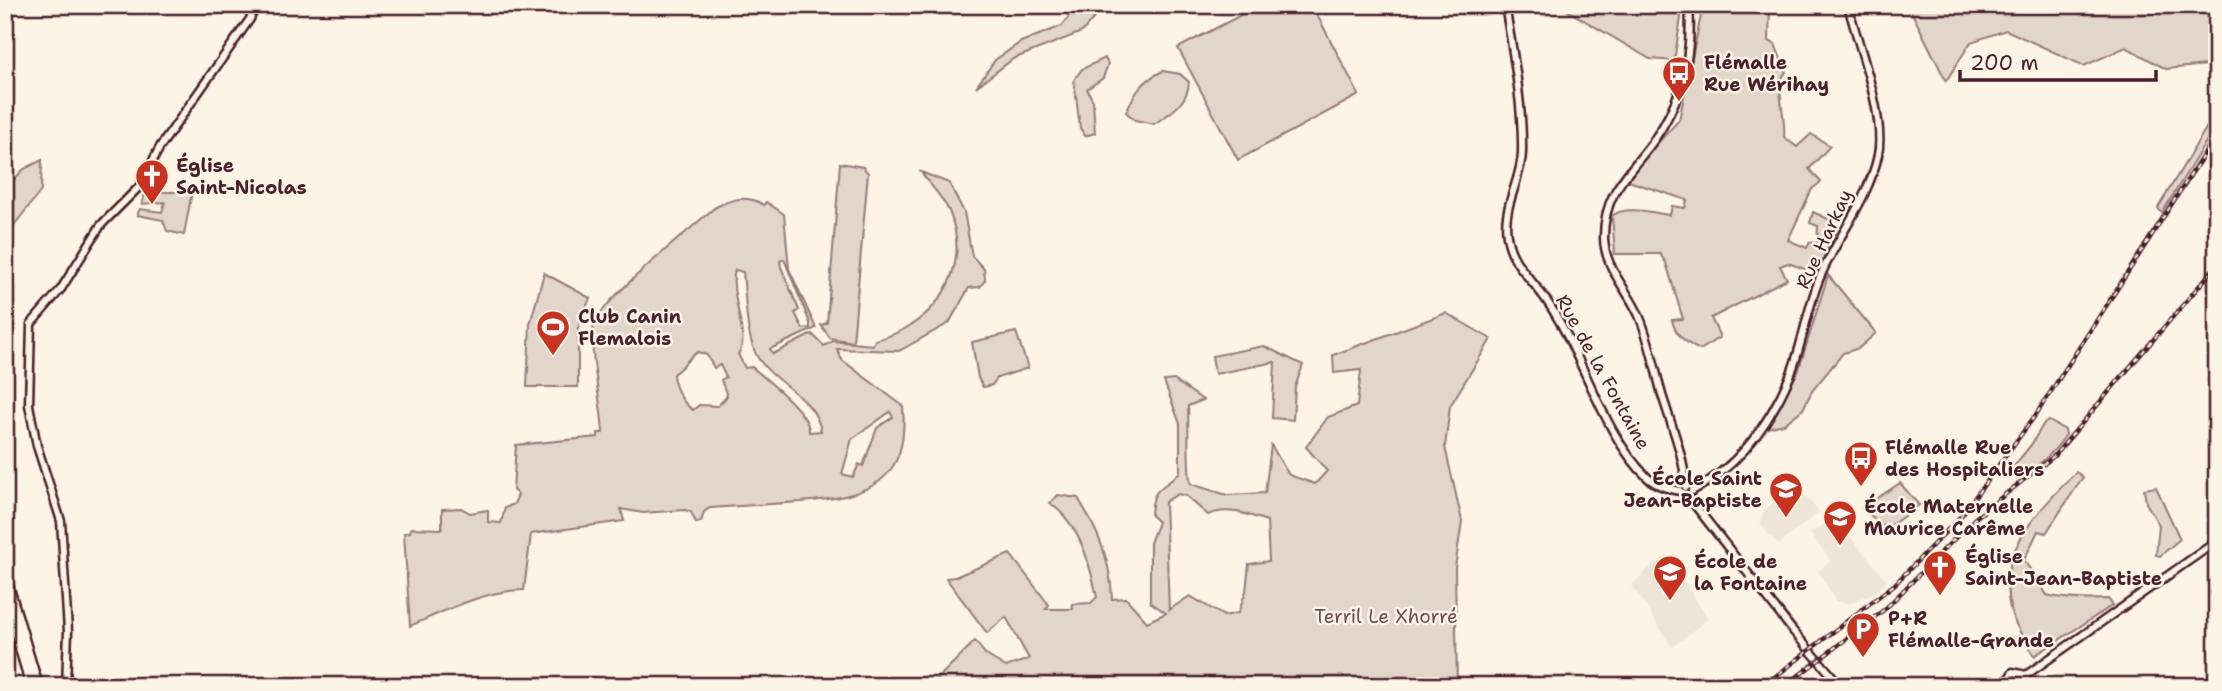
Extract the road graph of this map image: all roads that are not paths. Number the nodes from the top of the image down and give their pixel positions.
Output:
1 (256, 5) edge
2 (1505, 5) edge
3 (1689, 5) edge
4 (1848, 5) edge
5 (1686, 490) junction
6 (1690, 499) junction
7 (2217, 541) edge
8 (5, 575) edge
9 (5, 597) edge
10 (2026, 675) junction
11 (2007, 685) edge
12 (31, 686) edge
13 (38, 686) edge
14 (66, 686) edge
15 (1841, 686) edge
16 (2027, 686) edge

1 - 14 street
2 - 5 street, Rue de la Fontaine
3 - 5 street
4 - 5 street, Rue Harkay
5 - 6 street
5 - 6 street, Rue de la Fontaine
6 - 15 street, Rue de la Fontaine
7 - 10 street
8 - 13 main road
9 - 12 main road
10 - 11 street
10 - 16 street

